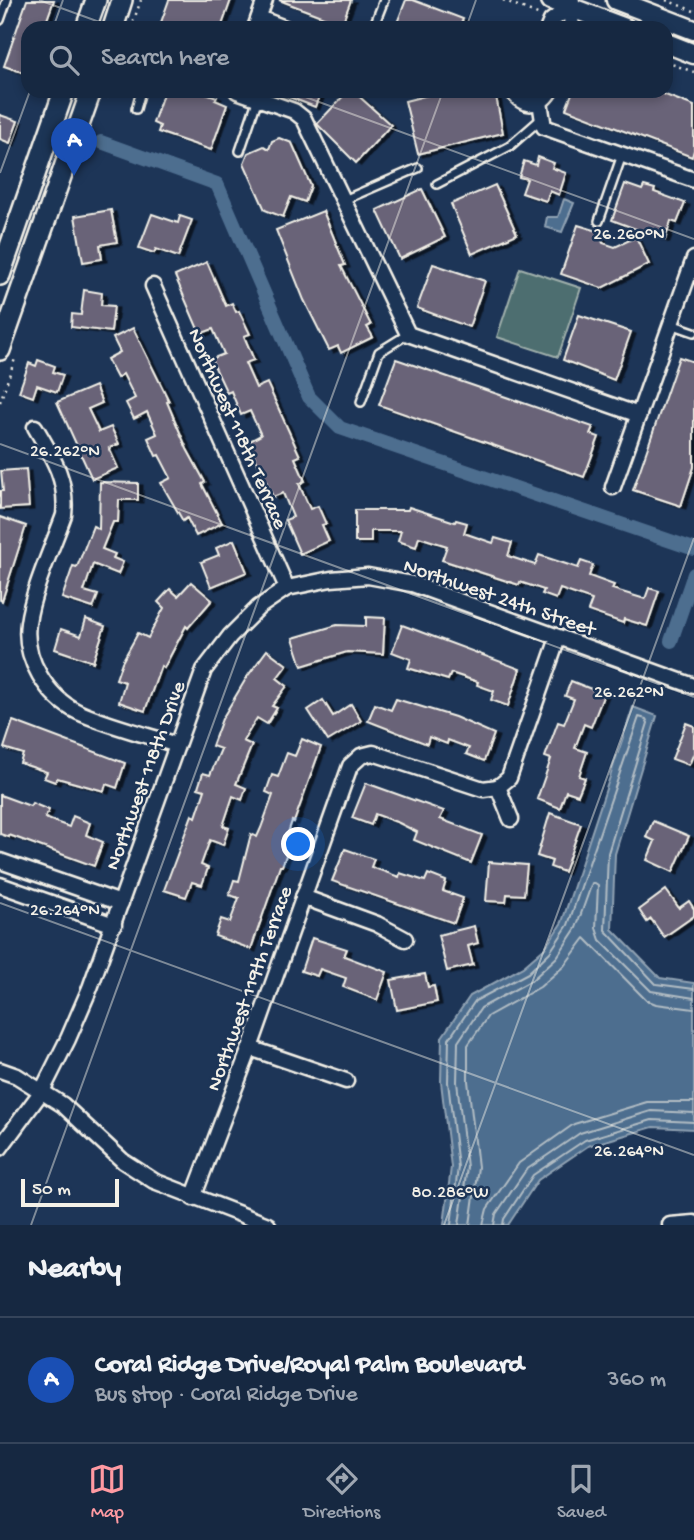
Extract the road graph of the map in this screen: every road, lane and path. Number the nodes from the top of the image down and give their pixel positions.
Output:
1 (7, 0) edge
2 (96, 0) edge
3 (122, 0) edge
4 (141, 0) edge
5 (265, 0) edge
6 (384, 0) edge
7 (503, 0) edge
8 (551, 0) edge
9 (616, 0) edge
10 (666, 0) edge
11 (571, 3) edge
12 (694, 10) edge
13 (0, 20) edge
14 (88, 21) edge
15 (115, 21) edge
16 (134, 21) edge
17 (258, 21) edge
18 (376, 21) edge
19 (544, 21) edge
20 (553, 21) edge
21 (572, 21) edge
22 (610, 21) edge
23 (671, 21) edge
24 (673, 22) edge
25 (694, 30) edge
26 (673, 46) edge
27 (694, 54) edge
28 (673, 64) edge
29 (694, 72) edge
30 (62, 98) edge
31 (89, 98) edge
32 (139, 98) edge
33 (258, 98) joint
34 (519, 98) edge
35 (543, 98) edge
36 (545, 98) edge
37 (136, 109) dead end
38 (542, 118) junction
39 (240, 151) dead end
40 (622, 155) junction
41 (418, 168) dead end
42 (694, 180) edge
43 (437, 184) dead end
44 (344, 200) junction
45 (598, 221) dead end
46 (694, 259) edge
47 (0, 275) edge
48 (153, 286) dead end
49 (671, 324) junction
50 (694, 332) edge
51 (408, 334) junction
52 (0, 350) edge
53 (361, 402) dead end
54 (639, 415) junction
55 (35, 427) dead end
56 (613, 487) dead end
57 (287, 588) junction
58 (558, 638) junction
59 (694, 686) edge
60 (176, 745) junction
61 (498, 787) junction
62 (511, 819) dead end
63 (0, 861) edge
64 (0, 885) edge
65 (303, 897) junction
66 (121, 903) junction
67 (114, 925) junction
68 (405, 939) dead end
69 (250, 1048) junction
70 (0, 1070) edge
71 (346, 1081) dead end
72 (42, 1091) junction
73 (0, 1148) edge
74 (193, 1198) junction
75 (694, 1223) edge
76 (268, 1225) edge
77 (670, 1225) edge

1 - 13 lane
2 - 14 main road
3 - 15 main road
4 - 16 path
5 - 17 street
6 - 18 lane
7 - 19 path
8 - 11 street
9 - 23 street
10 - 12 path
11 - 20 street
11 - 21 street
11 - 22 street
24 - 25 street
26 - 27 street
28 - 29 path
30 - 47 main road
31 - 52 main road
32 - 37 lane
33 - 39 lane
33 - 44 street
34 - 35 street
36 - 38 street
38 - 40 street
38 - 43 lane
40 - 42 street
40 - 45 lane
41 - 44 lane
44 - 51 street
46 - 49 street
48 - 57 street, Northwest 118th Terrace
49 - 50 lane
49 - 54 street
51 - 53 lane
51 - 54 street
54 - 56 street
55 - 60 street
57 - 58 street, Northwest 24th Street
57 - 60 street, Northwest 118th Drive
58 - 59 street, Northwest 24th Street
58 - 61 street
60 - 66 street, Northwest 118th Drive
61 - 62 street
61 - 65 street, Northwest 119th Terrace
63 - 66 street
64 - 67 street
65 - 68 street
65 - 69 street, Northwest 119th Terrace
66 - 67 street, Northwest 118th Drive
67 - 72 street, Northwest 118th Drive
69 - 71 street
69 - 74 street, Northwest 119th Terrace
70 - 72 street
72 - 73 street, Northwest 118th Drive
72 - 74 street
74 - 76 street
75 - 77 street

